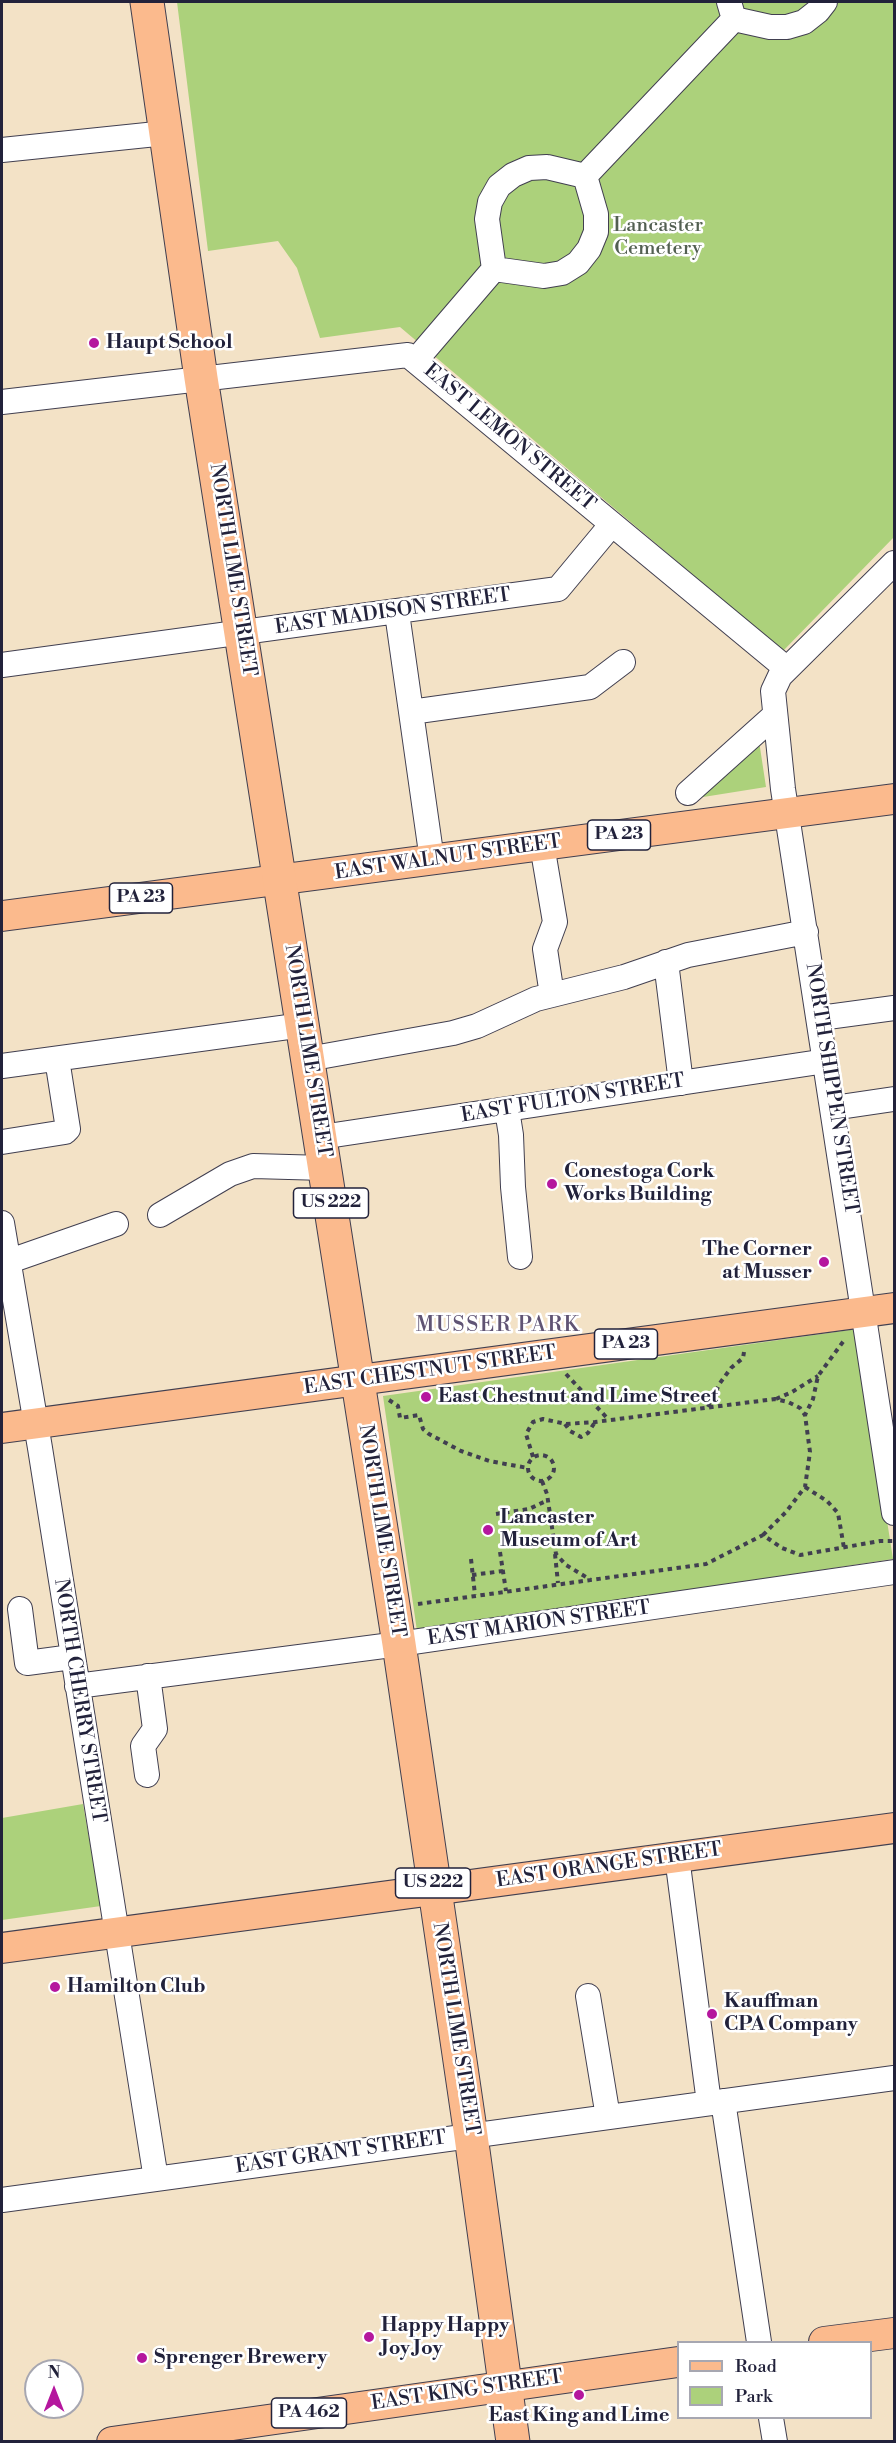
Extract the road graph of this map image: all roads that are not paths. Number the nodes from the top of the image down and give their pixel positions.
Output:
1 (147, 2) edge
2 (825, 2) edge
3 (732, 10) edge
4 (166, 133) junction
5 (2, 150) edge
6 (585, 176) junction
7 (494, 269) junction
8 (416, 360) junction
9 (201, 378) junction
10 (2, 402) edge
11 (612, 524) junction
12 (894, 563) edge
13 (397, 613) junction
14 (242, 633) junction
15 (623, 662) dead end
16 (2, 665) edge
17 (787, 669) junction
18 (411, 712) junction
19 (775, 715) junction
20 (688, 793) dead end
21 (894, 800) edge
22 (787, 813) junction
23 (542, 845) junction
24 (432, 860) junction
25 (281, 880) junction
26 (2, 916) edge
27 (806, 932) junction
28 (666, 962) junction
29 (552, 995) junction
30 (894, 1008) edge
31 (820, 1018) junction
32 (303, 1025) junction
33 (57, 1059) junction
34 (308, 1059) junction
35 (826, 1061) junction
36 (2, 1066) edge
37 (681, 1083) junction
38 (894, 1099) edge
39 (834, 1108) junction
40 (507, 1110) junction
41 (321, 1137) junction
42 (2, 1142) edge
43 (326, 1168) junction
44 (160, 1215) dead end
45 (2, 1223) edge
46 (116, 1224) dead end
47 (520, 1257) dead end
48 (7, 1262) junction
49 (894, 1308) edge
50 (865, 1312) junction
51 (358, 1380) junction
52 (35, 1424) junction
53 (2, 1428) edge
54 (894, 1513) edge
55 (894, 1572) edge
56 (20, 1609) dead end
57 (399, 1644) junction
58 (72, 1657) junction
59 (148, 1676) junction
60 (77, 1686) junction
61 (147, 1775) dead end
62 (894, 1828) edge
63 (677, 1857) junction
64 (434, 1889) junction
65 (116, 1932) junction
66 (2, 1948) edge
67 (588, 1996) dead end
68 (894, 2078) edge
69 (716, 2102) junction
70 (608, 2117) junction
71 (471, 2136) junction
72 (156, 2179) junction
73 (2, 2200) edge
74 (894, 2333) edge
75 (759, 2341) edge
76 (838, 2341) edge
77 (677, 2362) edge
78 (505, 2385) junction
79 (771, 2419) edge
80 (112, 2442) edge
81 (513, 2442) edge
82 (775, 2442) edge

1 - 4 highway, NORTH LIME STREET / US 222
2 - 3 street
3 - 6 street
4 - 5 street
4 - 9 highway, NORTH LIME STREET / US 222
6 - 7 street
6 - 7 street
7 - 8 street
8 - 9 street, EAST LEMON STREET
8 - 11 street, EAST LEMON STREET
9 - 10 street, EAST LEMON STREET
9 - 14 highway, NORTH LIME STREET / US 222
11 - 13 street, EAST MADISON STREET
11 - 17 street, EAST LEMON STREET
12 - 17 street
13 - 14 street, EAST MADISON STREET
13 - 18 street
14 - 16 street, EAST MADISON STREET
14 - 25 highway, NORTH LIME STREET / US 222
15 - 18 street
17 - 19 street, NORTH SHIPPEN STREET
18 - 24 street
19 - 20 street
19 - 22 street, NORTH SHIPPEN STREET
21 - 22 main road, EAST WALNUT STREET / PA 23
22 - 23 main road, EAST WALNUT STREET / PA 23
22 - 27 street, NORTH SHIPPEN STREET
23 - 24 main road, EAST WALNUT STREET / PA 23
23 - 29 street
24 - 25 main road, EAST WALNUT STREET / PA 23
25 - 26 main road, EAST WALNUT STREET / PA 23
25 - 32 highway, NORTH LIME STREET / US 222
27 - 28 street
27 - 31 street, NORTH SHIPPEN STREET
28 - 29 street
28 - 37 street
29 - 34 street
30 - 31 street
31 - 35 street, NORTH SHIPPEN STREET
32 - 33 street
32 - 34 highway, NORTH LIME STREET / US 222
33 - 36 street
33 - 42 street
34 - 41 highway, NORTH LIME STREET / US 222
35 - 37 street, EAST FULTON STREET
35 - 39 street, NORTH SHIPPEN STREET
37 - 40 street, EAST FULTON STREET
38 - 39 street
39 - 50 street, NORTH SHIPPEN STREET
40 - 41 street, EAST FULTON STREET
40 - 47 street
41 - 43 highway, NORTH LIME STREET / US 222
43 - 44 street
43 - 51 highway, NORTH LIME STREET / US 222
45 - 48 street, NORTH CHERRY STREET
46 - 48 street
48 - 52 street, NORTH CHERRY STREET
49 - 50 main road, EAST CHESTNUT STREET / PA 23
50 - 51 main road, EAST CHESTNUT STREET / PA 23
50 - 54 street, NORTH SHIPPEN STREET
51 - 52 main road, EAST CHESTNUT STREET / PA 23
51 - 57 highway, NORTH LIME STREET / US 222
52 - 53 main road, EAST CHESTNUT STREET / PA 23
52 - 58 street, NORTH CHERRY STREET
55 - 57 street, EAST MARION STREET
56 - 58 street
57 - 59 street, EAST MARION STREET
57 - 64 highway, NORTH LIME STREET / US 222
58 - 60 street, NORTH CHERRY STREET
59 - 60 street, EAST MARION STREET
59 - 61 street
60 - 65 street, NORTH CHERRY STREET
62 - 63 main road, EAST ORANGE STREET
63 - 64 main road, EAST ORANGE STREET
63 - 69 street
64 - 65 main road, EAST ORANGE STREET
64 - 71 highway, NORTH LIME STREET / US 222
65 - 66 main road, EAST ORANGE STREET
65 - 72 street, NORTH CHERRY STREET
67 - 70 street
68 - 69 street, EAST GRANT STREET
69 - 70 street, EAST GRANT STREET
69 - 75 street
70 - 71 street, EAST GRANT STREET
71 - 72 street, EAST GRANT STREET
71 - 78 highway, NORTH LIME STREET / US 222
72 - 73 street, EAST GRANT STREET
74 - 76 main road
77 - 78 main road, EAST KING STREET / PA 462
78 - 80 main road, EAST KING STREET / PA 462
78 - 81 highway, US 222
79 - 82 street

